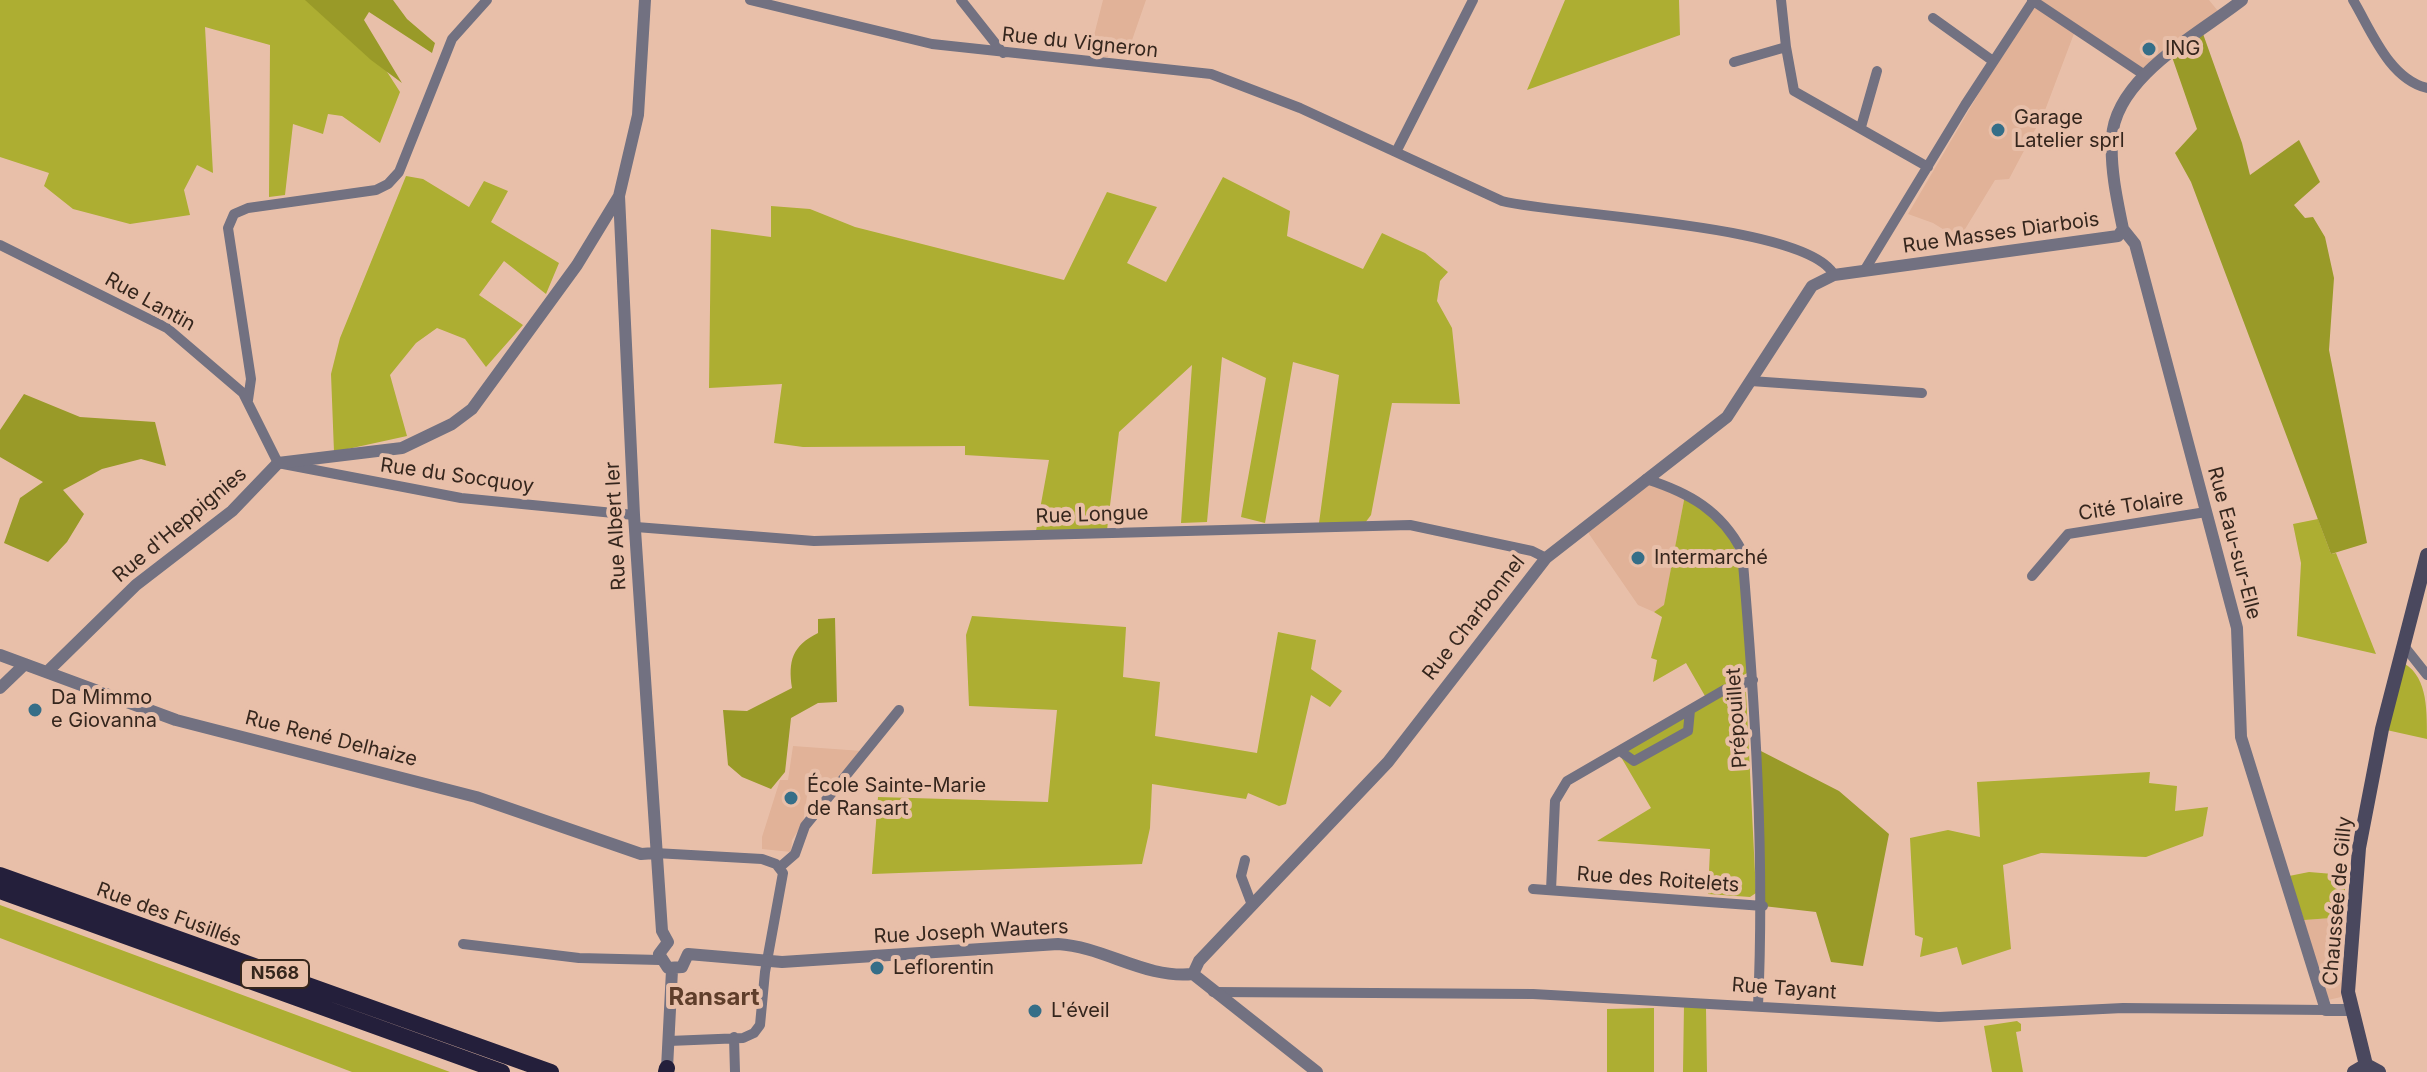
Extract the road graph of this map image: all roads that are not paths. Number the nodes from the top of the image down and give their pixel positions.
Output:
1 (487, 0) edge
2 (645, 0) edge
3 (750, 0) edge
4 (961, 0) edge
5 (1473, 0) edge
6 (1781, 0) edge
7 (2033, 0) edge
8 (2242, 0) edge
9 (2353, 0) edge
10 (1933, 18) dead end
11 (1786, 47) junction
12 (1003, 53) junction
13 (1993, 61) junction
14 (1734, 62) dead end
15 (1877, 71) dead end
16 (2143, 74) junction
17 (2427, 88) edge
18 (1861, 127) junction
19 (1396, 152) junction
20 (1928, 167) junction
21 (619, 196) junction
22 (2123, 229) junction
23 (0, 245) edge
24 (1864, 271) junction
25 (1834, 275) junction
26 (1751, 381) junction
27 (1922, 393) dead end
28 (248, 400) junction
29 (278, 463) junction
30 (1646, 479) junction
31 (2206, 512) junction
32 (635, 521) junction
33 (2427, 555) edge
34 (1546, 558) junction
35 (2032, 576) dead end
36 (2404, 646) junction
37 (0, 655) edge
38 (25, 664) junction
39 (47, 672) junction
40 (2427, 675) edge
41 (1753, 680) junction
42 (0, 688) edge
43 (899, 710) dead end
44 (1690, 710) junction
45 (1620, 751) junction
46 (655, 853) junction
47 (1245, 860) dead end
48 (780, 867) junction
49 (0, 875) edge
50 (1533, 889) dead end
51 (1551, 890) junction
52 (0, 891) edge
53 (1252, 905) junction
54 (1763, 906) junction
55 (668, 942) junction
56 (463, 944) dead end
57 (688, 954) junction
58 (660, 960) junction
59 (768, 962) junction
60 (672, 970) junction
61 (1193, 974) junction
62 (1212, 992) junction
63 (1758, 1006) junction
64 (2326, 1010) junction
65 (2352, 1010) junction
66 (734, 1037) junction
67 (669, 1041) junction
68 (2367, 1070) edge
69 (667, 1071) edge
70 (502, 1072) edge
71 (551, 1072) edge
72 (735, 1072) edge
73 (1317, 1072) edge

1 - 28 street
2 - 21 street
3 - 12 street, Rue du Vigneron
4 - 12 street
5 - 19 street
6 - 11 street
7 - 13 street
7 - 16 street
8 - 16 street, Rue Masses Diarbois
9 - 17 street
10 - 13 street
11 - 14 street
11 - 18 street
12 - 19 street, Rue du Vigneron
13 - 20 street
15 - 18 street
16 - 22 street, Rue Masses Diarbois
18 - 20 street
19 - 25 street, Rue du Vigneron
20 - 24 street
21 - 29 street
21 - 32 street, Rue Albert Ier
22 - 24 street, Rue Masses Diarbois
22 - 31 street, Rue Eau-sur-Elle
23 - 28 street, Rue Lantin
24 - 25 street, Rue Masses Diarbois
25 - 26 street, Rue Charbonnel
26 - 27 street
26 - 30 street, Rue Charbonnel
28 - 29 street, Rue Lantin
29 - 32 street, Rue du Socquoy
29 - 39 street, Rue d'Heppignies
30 - 34 street, Rue Charbonnel
30 - 41 street, Prépouillet
31 - 35 street, Cité Tolaire
31 - 64 street, Rue Eau-sur-Elle
32 - 34 street, Rue Longue
32 - 46 street, Rue Albert Ier
33 - 36 main road, Chaussée de Gilly
34 - 53 street, Rue Charbonnel
36 - 40 street
36 - 65 main road, Chaussée de Gilly
37 - 38 street, Rue René Delhaize
38 - 39 street, Rue René Delhaize
38 - 42 street
39 - 46 street, Rue René Delhaize
41 - 44 street, Rue des Roitelets
41 - 54 street, Prépouillet
43 - 48 street
44 - 45 street, Rue des Roitelets
44 - 45 street, Rue des Roitelets
45 - 51 street, Rue des Roitelets
46 - 48 street
46 - 55 street, Rue Albert Ier
47 - 53 street
48 - 59 street
49 - 71 highway, Rue des Fusillés / N568
50 - 51 street, Rue des Roitelets
51 - 54 street, Rue des Roitelets
52 - 70 highway, Rue des Fusillés / N568
53 - 61 street, Rue Charbonnel
54 - 63 street, Prépouillet
55 - 57 street
55 - 58 street
56 - 58 street
57 - 59 street, Rue Joseph Wauters
57 - 60 street
58 - 60 street
59 - 61 street, Rue Joseph Wauters
59 - 66 street
60 - 67 street
61 - 62 street
62 - 63 street, Rue Tayant
62 - 73 street
63 - 64 street, Rue Tayant
64 - 65 street, Rue Tayant
65 - 68 main road, Chaussée de Gilly
66 - 67 street
66 - 72 street
67 - 69 street

